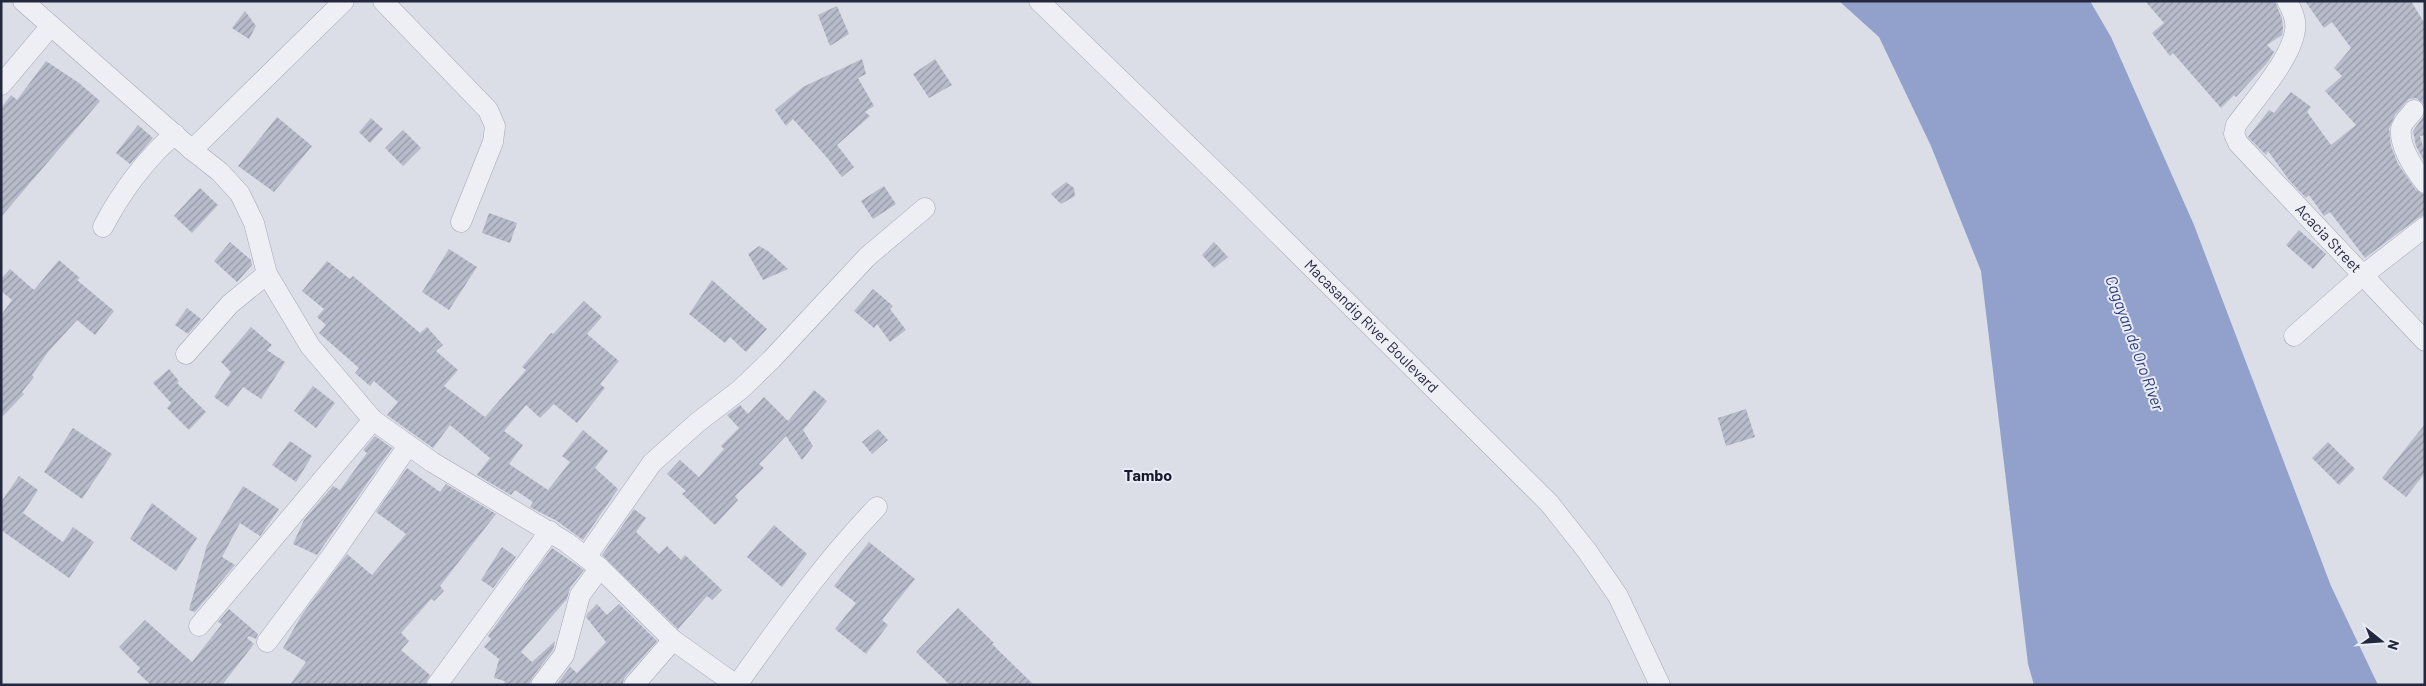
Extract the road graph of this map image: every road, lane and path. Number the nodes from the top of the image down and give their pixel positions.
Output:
1 (23, 1) edge
2 (344, 1) edge
3 (383, 1) edge
4 (1039, 1) edge
5 (2287, 1) edge
6 (50, 28) junction
7 (1, 85) edge
8 (2414, 110) dead end
9 (175, 134) junction
10 (192, 150) junction
11 (2425, 183) edge
12 (925, 208) dead end
13 (461, 222) dead end
14 (103, 227) dead end
15 (2425, 227) edge
16 (267, 274) junction
17 (2362, 276) junction
18 (2294, 336) dead end
19 (2425, 342) edge
20 (186, 354) dead end
21 (373, 420) junction
22 (408, 446) junction
23 (877, 507) dead end
24 (550, 531) junction
25 (593, 563) junction
26 (200, 626) dead end
27 (672, 640) junction
28 (267, 642) dead end
29 (437, 685) edge
30 (541, 685) edge
31 (634, 685) edge
32 (736, 685) edge
33 (1660, 685) edge

1 - 6 street
2 - 10 street
3 - 13 street
4 - 33 street, Macasandig River Boulevard
5 - 17 street, Acacia Street
6 - 7 street
6 - 9 street
8 - 11 street
9 - 10 street
9 - 14 street
10 - 16 street
12 - 25 street
15 - 17 street
16 - 20 street
16 - 21 street
17 - 18 street
17 - 19 street, Acacia Street
21 - 22 street
21 - 26 street
22 - 24 street
22 - 28 street
23 - 32 street
24 - 25 street
24 - 29 street
25 - 27 street
25 - 30 street
27 - 31 street
27 - 32 street

